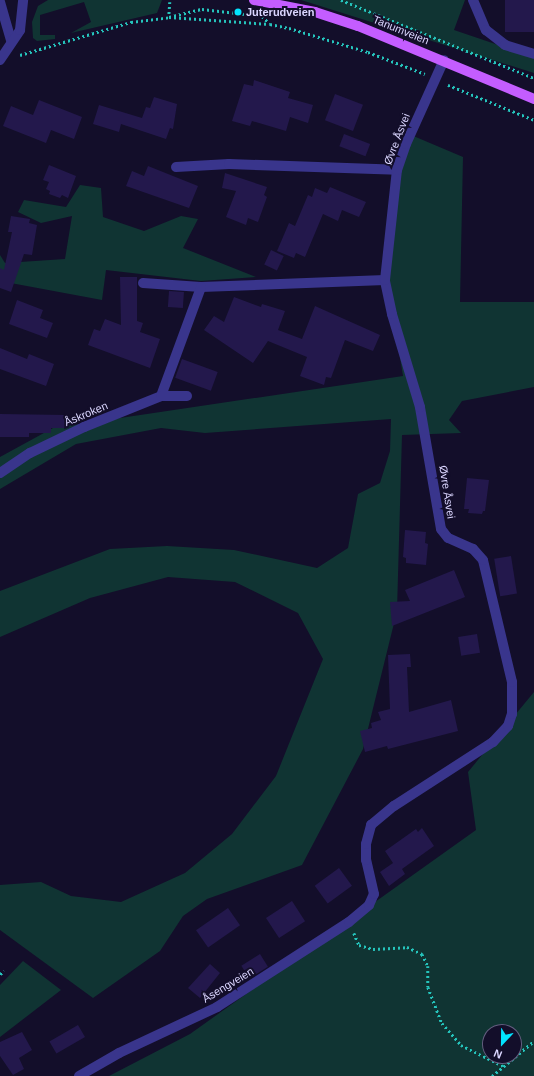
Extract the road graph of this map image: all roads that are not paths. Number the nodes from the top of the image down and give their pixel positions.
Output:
1 (23, 0) edge
2 (254, 0) edge
3 (474, 0) edge
4 (0, 2) edge
5 (11, 40) junction
6 (534, 54) edge
7 (0, 60) edge
8 (444, 60) junction
9 (534, 99) edge
10 (176, 167) dead end
11 (397, 170) junction
12 (385, 280) junction
13 (143, 282) dead end
14 (201, 287) junction
15 (161, 396) junction
16 (188, 396) dead end
17 (0, 473) edge
18 (374, 894) joint
19 (79, 1076) edge

1 - 5 street
2 - 8 main road, Tanumveien
3 - 6 street
4 - 5 street
5 - 7 street
8 - 9 main road, Tanumveien
8 - 11 street, Øvre Åsvei
10 - 11 street
11 - 12 street, Øvre Åsvei
12 - 14 street
12 - 18 street, Øvre Åsvei
13 - 14 street
14 - 15 street
15 - 16 street, Åskroken
15 - 17 street, Åskroken
18 - 19 street, Åsengveien

